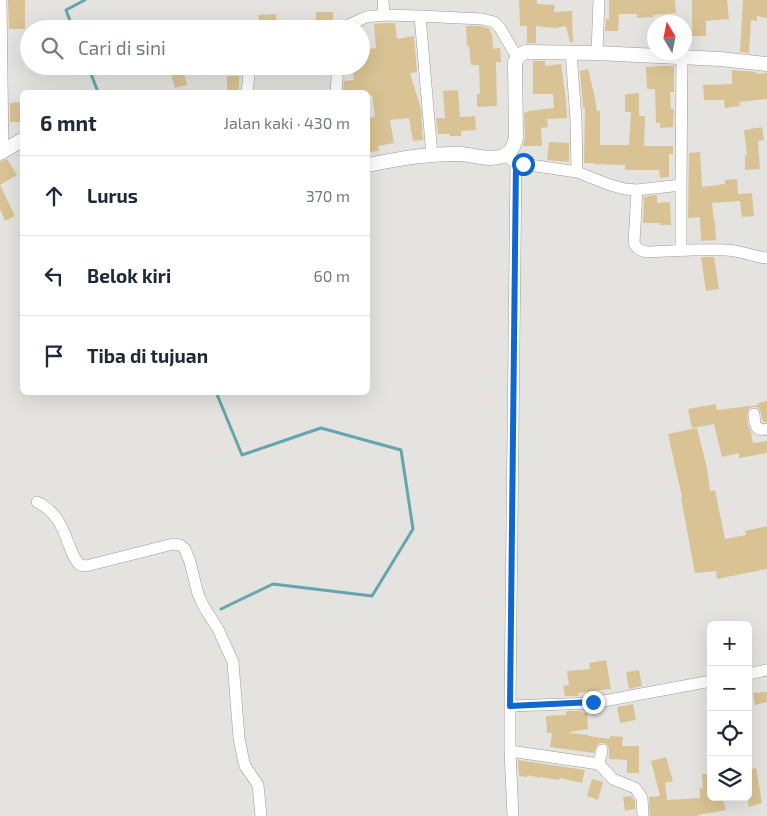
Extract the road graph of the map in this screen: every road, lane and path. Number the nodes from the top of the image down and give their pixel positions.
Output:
1 (1, 0) edge
2 (382, 0) edge
3 (599, 0) edge
4 (384, 16) junction
5 (420, 16) junction
6 (360, 20) edge
7 (1, 44) edge
8 (572, 52) junction
9 (597, 53) junction
10 (647, 56) edge
11 (517, 57) junction
12 (692, 58) edge
13 (682, 60) edge
14 (767, 64) edge
15 (249, 75) edge
16 (337, 75) edge
17 (247, 90) edge
18 (336, 90) edge
19 (20, 141) edge
20 (2, 152) edge
21 (432, 155) junction
22 (510, 158) junction
23 (370, 165) edge
24 (577, 172) junction
25 (681, 185) junction
26 (637, 190) junction
27 (681, 251) junction
28 (767, 258) edge
29 (754, 414) dead end
30 (767, 429) edge
31 (37, 502) dead end
32 (767, 670) edge
33 (752, 673) edge
34 (707, 681) edge
35 (510, 706) junction
36 (602, 750) dead end
37 (510, 751) junction
38 (599, 764) junction
39 (261, 816) edge
40 (513, 816) edge
41 (643, 816) edge

1 - 7 street
2 - 4 street
3 - 9 street
4 - 5 street
4 - 6 street
5 - 11 street
5 - 21 street
7 - 20 street
8 - 9 street
8 - 11 street
8 - 24 street
9 - 10 street
11 - 22 street
12 - 14 street
13 - 25 street
15 - 17 street
16 - 18 street
19 - 20 street
21 - 22 street
21 - 23 street
22 - 24 street
22 - 35 street
24 - 26 street
25 - 26 street
25 - 27 street
26 - 27 street
27 - 28 street
29 - 30 street
31 - 39 street
32 - 33 street
34 - 35 street
35 - 37 street
36 - 38 street
37 - 38 street
37 - 40 street
38 - 41 street

